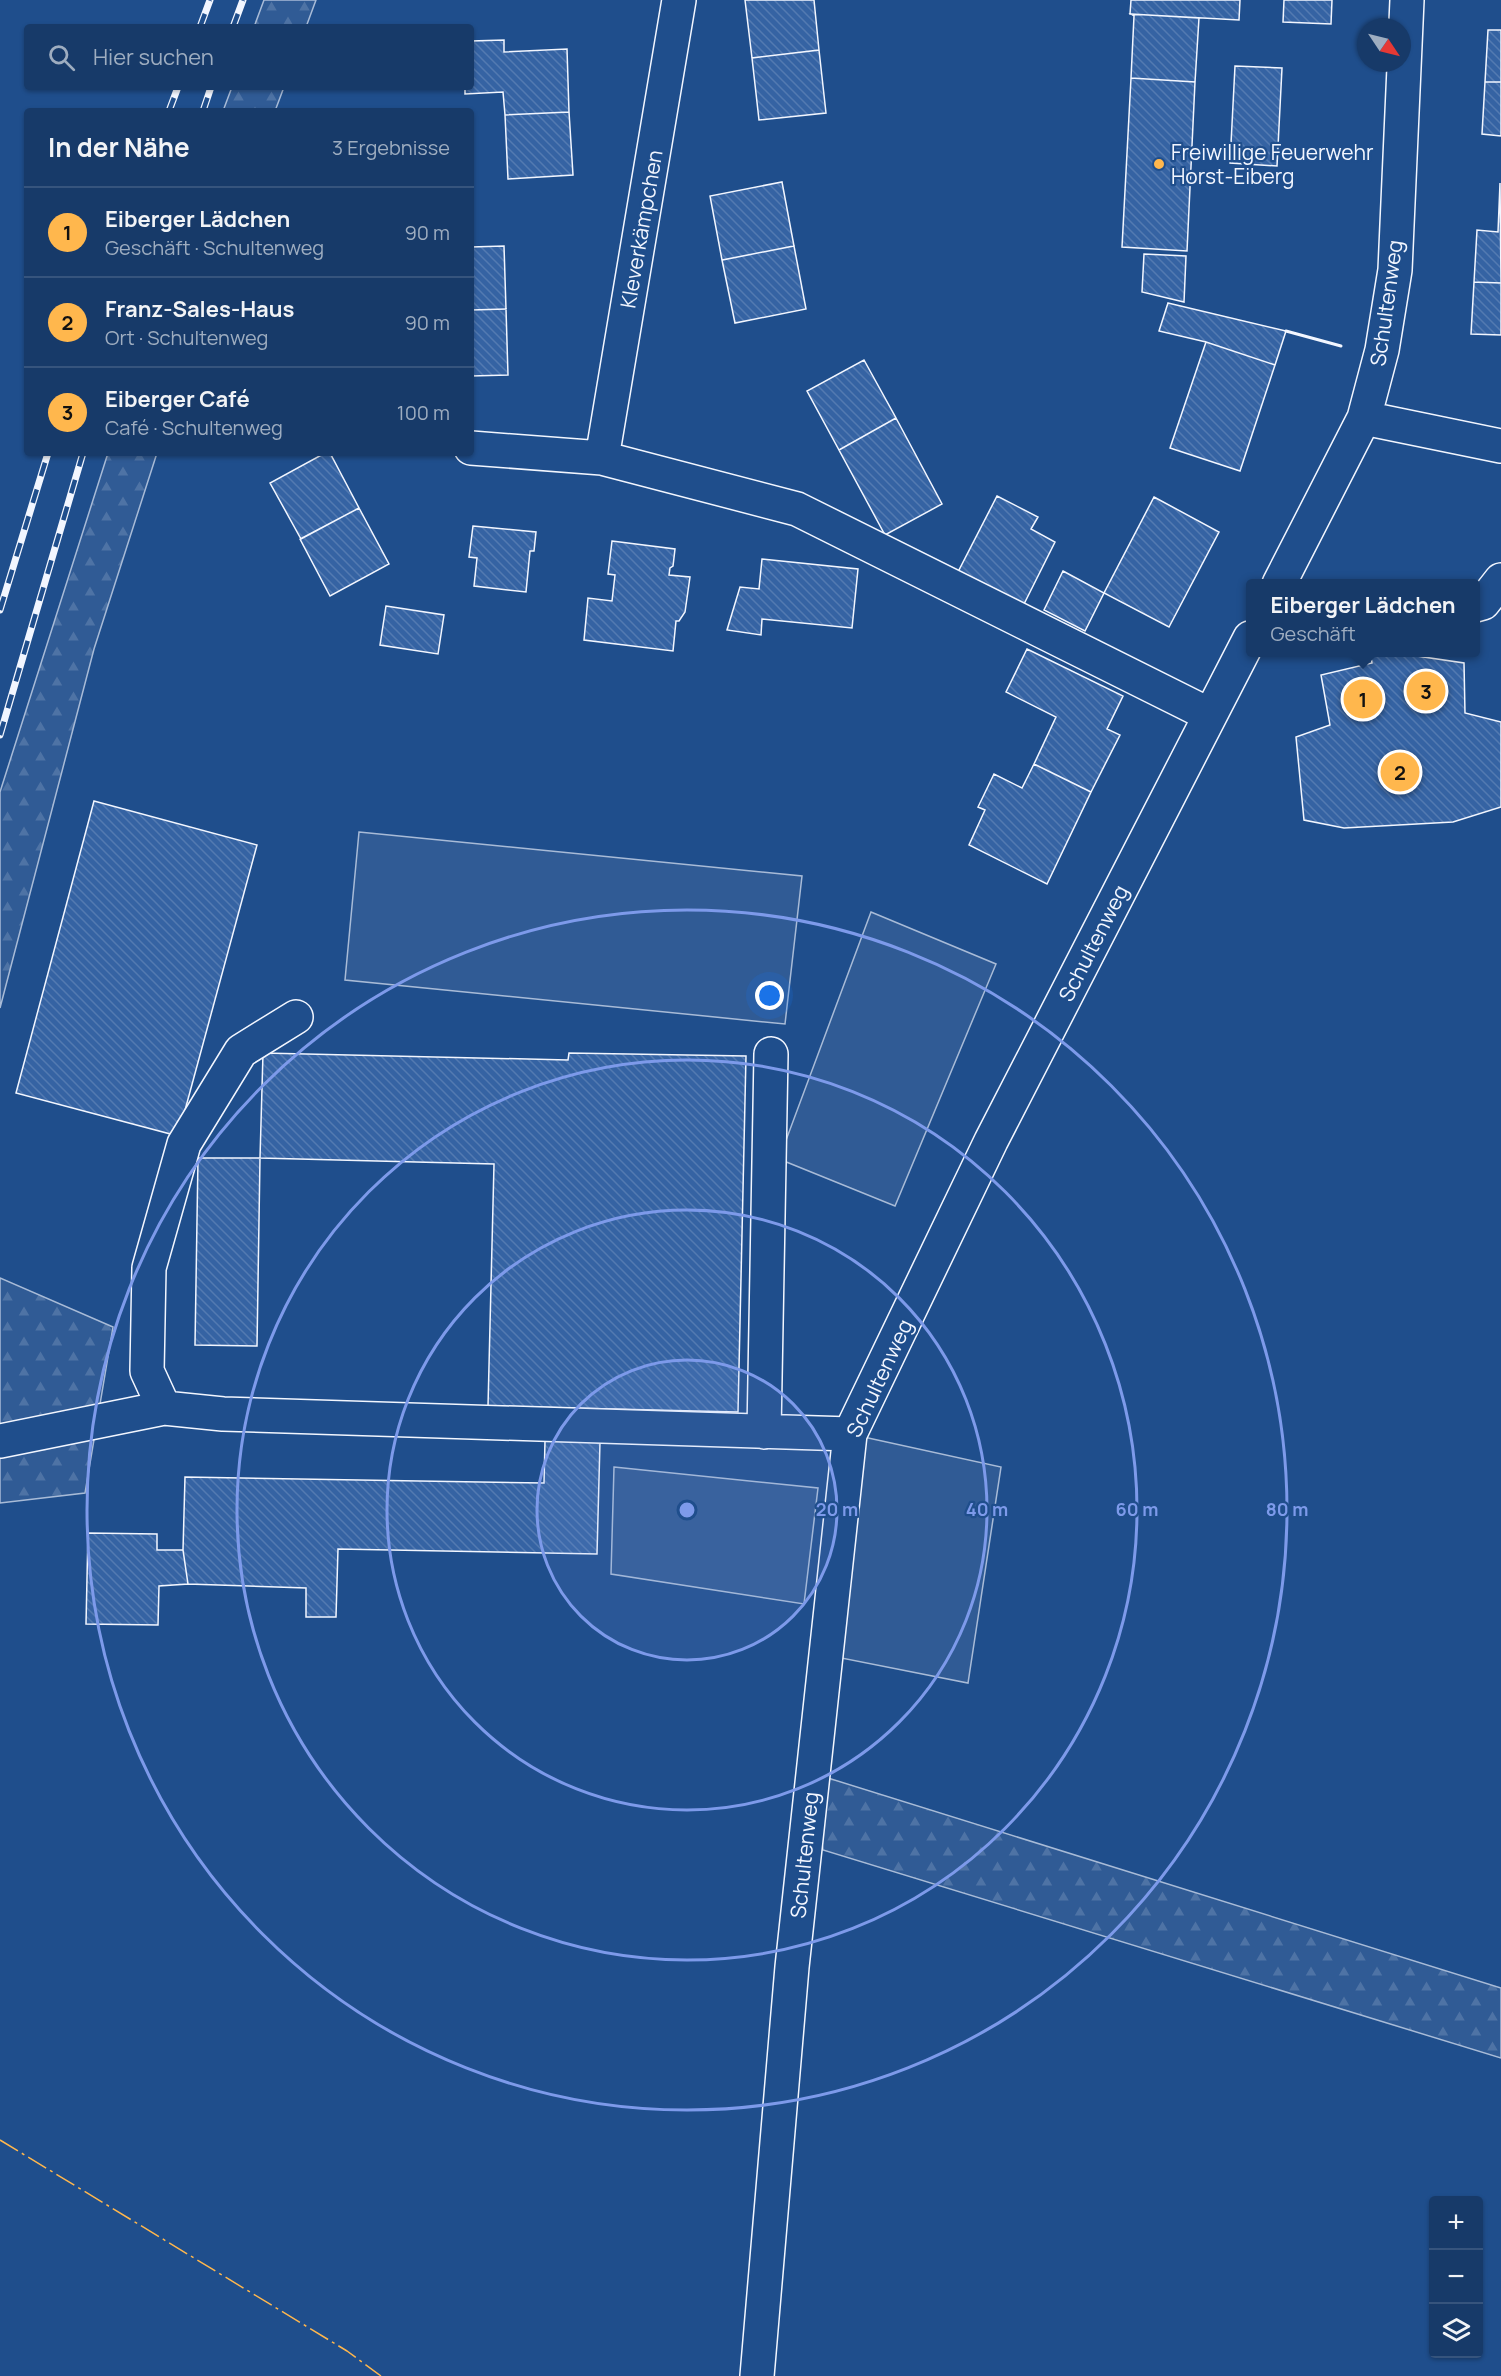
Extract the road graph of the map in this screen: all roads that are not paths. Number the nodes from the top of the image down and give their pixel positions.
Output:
1 (679, 0) edge
2 (1407, 0) edge
3 (1364, 418) junction
4 (1501, 446) edge
5 (474, 448) edge
6 (602, 458) junction
7 (1282, 579) edge
8 (1501, 580) edge
9 (1480, 604) edge
10 (1246, 647) edge
11 (1210, 715) junction
12 (296, 1017) dead end
13 (771, 1054) dead end
14 (164, 1408) junction
15 (764, 1432) junction
16 (850, 1434) junction
17 (0, 1441) edge
18 (757, 2376) edge

1 - 6 street, Kleverkämpchen
2 - 3 street, Schultenweg
3 - 4 street
3 - 7 street, Schultenweg
5 - 6 street
6 - 11 street
8 - 9 street
10 - 11 street, Schultenweg
11 - 16 street, Schultenweg
12 - 14 street
13 - 15 street
14 - 15 street
14 - 17 street
15 - 16 street
16 - 18 street, Schultenweg

